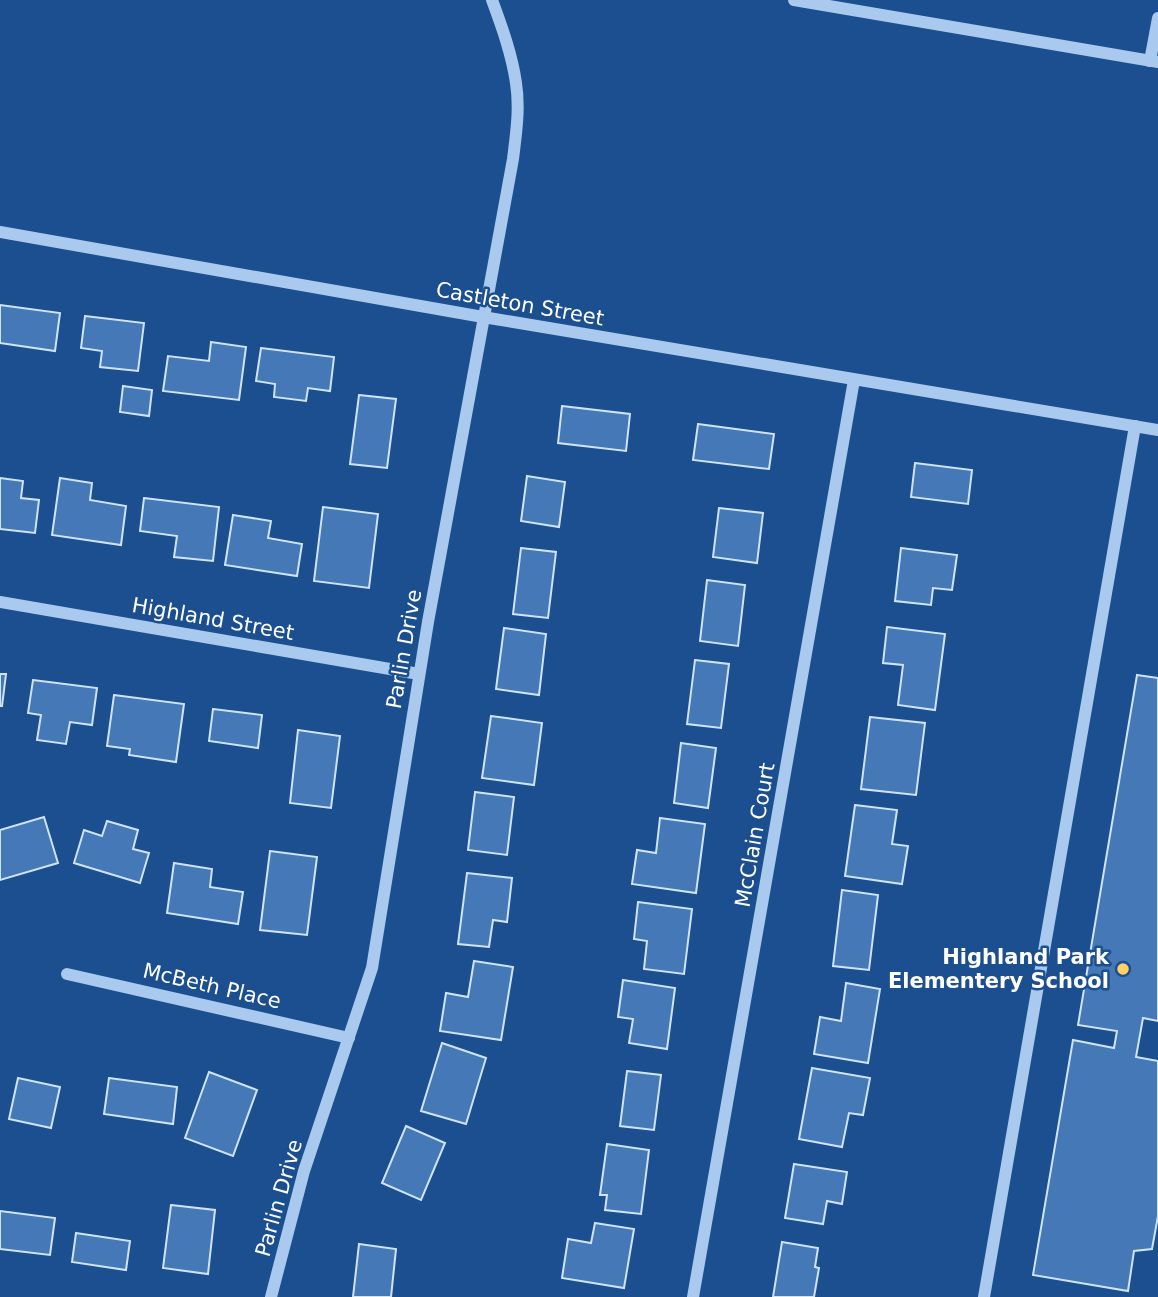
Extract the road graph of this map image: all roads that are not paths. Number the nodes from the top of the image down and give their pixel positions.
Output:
1 (492, 0) edge
2 (794, 0) edge
3 (1158, 18) edge
4 (1154, 62) edge
5 (0, 232) edge
6 (483, 317) junction
7 (854, 380) junction
8 (1135, 426) junction
9 (1158, 430) edge
10 (0, 602) edge
11 (419, 674) junction
12 (67, 974) dead end
13 (349, 1038) junction
14 (271, 1297) edge
15 (693, 1297) edge
16 (984, 1297) edge

1 - 6 street, Parlin Drive
2 - 4 street
3 - 4 street
5 - 6 street, Castleton Street
6 - 7 street, Castleton Street
6 - 11 street, Parlin Drive
7 - 8 street, Castleton Street
7 - 15 street, McClain Court
8 - 9 street, Castleton Street
8 - 16 street
10 - 11 street, Highland Street
11 - 13 street, Parlin Drive
12 - 13 street, McBeth Place
13 - 14 street, Parlin Drive

